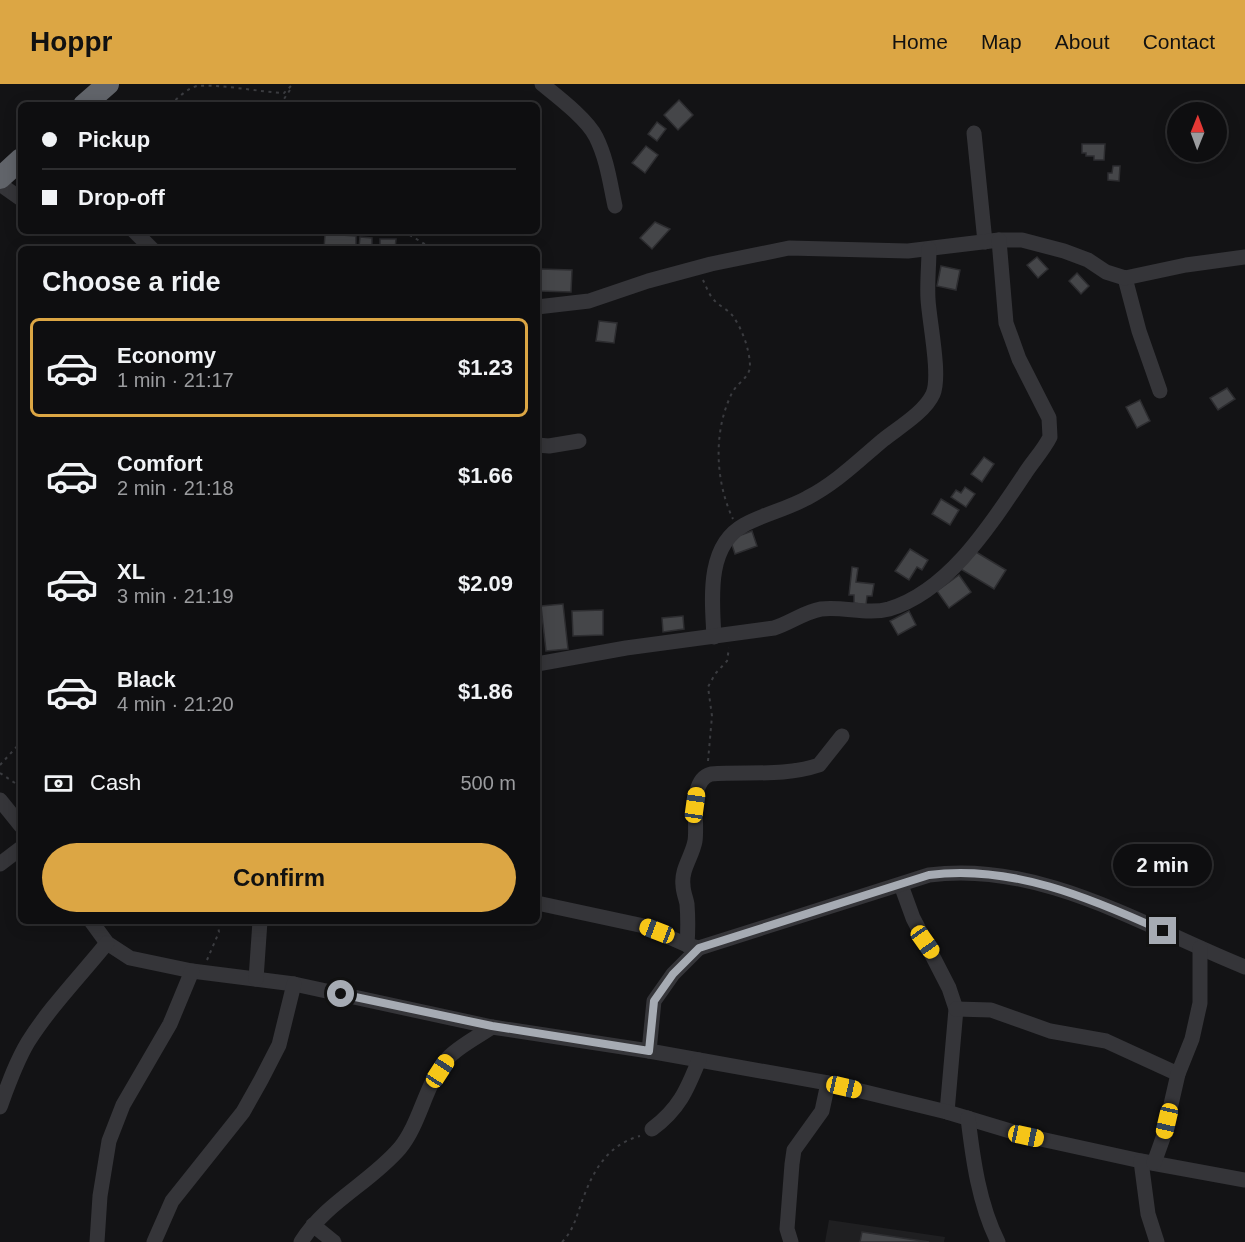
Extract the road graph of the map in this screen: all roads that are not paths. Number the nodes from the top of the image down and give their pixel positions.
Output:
1 (108, 84) edge
2 (542, 84) edge
3 (87, 102) edge
4 (974, 133) dead end
5 (18, 162) edge
6 (0, 178) edge
7 (0, 184) edge
8 (18, 197) edge
9 (615, 206) dead end
10 (137, 234) edge
11 (992, 241) junction
12 (149, 246) edge
13 (929, 249) junction
14 (1245, 257) edge
15 (1125, 278) junction
16 (540, 307) edge
17 (1160, 391) dead end
18 (579, 441) dead end
19 (540, 446) edge
20 (719, 636) junction
21 (540, 663) edge
22 (842, 736) dead end
23 (0, 800) edge
24 (18, 822) edge
25 (18, 850) edge
26 (0, 864) edge
27 (901, 885) junction
28 (540, 904) edge
29 (93, 924) edge
30 (260, 924) edge
31 (107, 943) junction
32 (693, 946) junction
33 (1200, 948) junction
34 (1245, 967) edge
35 (197, 971) junction
36 (256, 979) junction
37 (294, 984) junction
38 (956, 1009) junction
39 (492, 1026) junction
40 (649, 1051) junction
41 (699, 1060) junction
42 (1178, 1074) junction
43 (828, 1083) junction
44 (0, 1107) edge
45 (947, 1112) junction
46 (968, 1118) junction
47 (652, 1129) road end
48 (1148, 1162) junction
49 (1245, 1180) edge
50 (313, 1225) junction
51 (98, 1242) edge
52 (154, 1242) edge
53 (301, 1242) edge
54 (334, 1242) edge
55 (792, 1242) edge
56 (998, 1242) edge
57 (1157, 1242) edge

1 - 3 highway
2 - 9 street
4 - 11 street
5 - 6 highway
7 - 8 street
10 - 12 street
11 - 13 street
11 - 15 street
11 - 20 street
13 - 16 street
13 - 20 street
14 - 15 street
15 - 17 street
18 - 19 street
20 - 21 street
22 - 32 street
23 - 24 street
25 - 26 street
27 - 32 street
27 - 33 street
27 - 38 street
28 - 32 street
29 - 31 street
30 - 36 street
31 - 35 street
31 - 44 street
32 - 40 street
33 - 34 street
33 - 42 street
35 - 36 street
35 - 51 street
36 - 37 street
37 - 39 street
37 - 52 street
38 - 42 street
38 - 45 street
39 - 40 street
39 - 50 street
40 - 41 street
41 - 43 street
41 - 47 street
42 - 48 street
43 - 45 street
43 - 55 street
45 - 46 street
46 - 48 street
46 - 56 street
48 - 49 street
48 - 57 street
50 - 53 street
50 - 54 street

